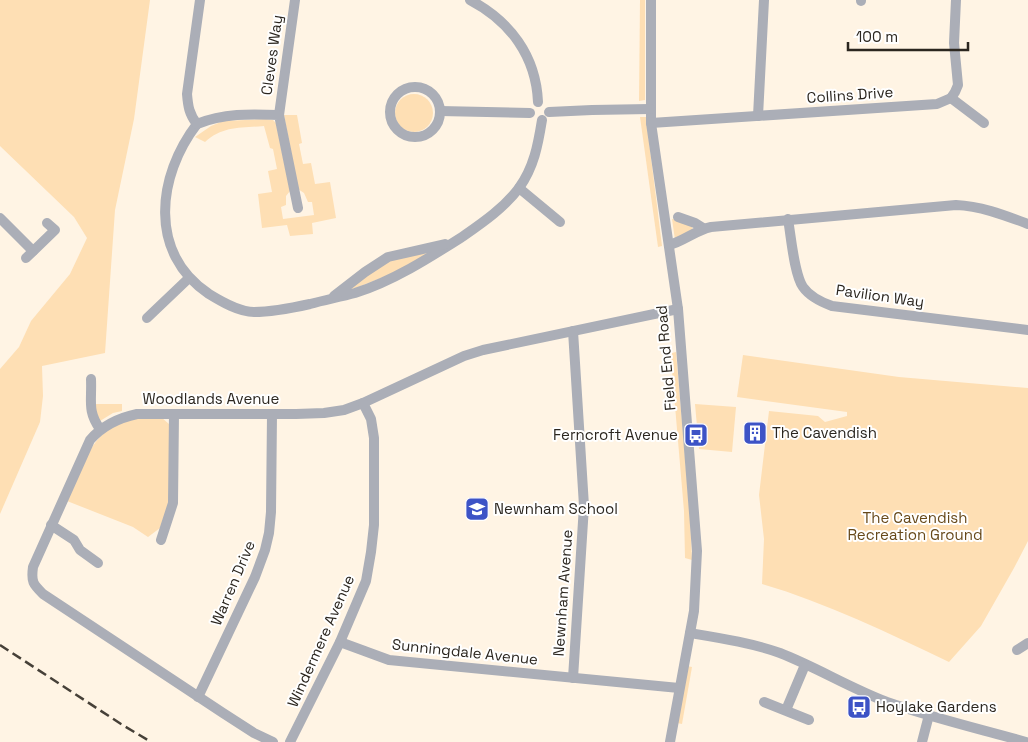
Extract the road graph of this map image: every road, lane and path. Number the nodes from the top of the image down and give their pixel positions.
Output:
1 (200, 0) edge
2 (296, 0) edge
3 (470, 0) edge
4 (651, 0) edge
5 (764, 0) edge
6 (956, 0) edge
7 (485, 3) edge
8 (951, 98) junction
9 (538, 102) junction
10 (650, 109) junction
11 (440, 111) junction
12 (530, 113) junction
13 (279, 115) junction
14 (546, 116) junction
15 (758, 116) junction
16 (651, 123) junction
17 (984, 123) dead end
18 (197, 124) junction
19 (519, 188) junction
20 (298, 208) dead end
21 (678, 217) dead end
22 (0, 218) edge
23 (788, 219) junction
24 (560, 222) dead end
25 (47, 223) dead end
26 (1028, 224) edge
27 (703, 228) junction
28 (460, 237) junction
29 (669, 245) junction
30 (189, 278) junction
31 (332, 299) junction
32 (678, 309) junction
33 (147, 318) dead end
34 (1028, 330) edge
35 (573, 331) junction
36 (92, 379) dead end
37 (363, 403) junction
38 (174, 414) junction
39 (272, 414) junction
40 (100, 429) junction
41 (51, 525) junction
42 (161, 540) dead end
43 (98, 563) dead end
44 (690, 634) junction
45 (340, 642) junction
46 (1028, 643) edge
47 (1017, 650) dead end
48 (805, 664) junction
49 (573, 678) junction
50 (680, 688) junction
51 (198, 697) junction
52 (764, 702) dead end
53 (786, 710) junction
54 (929, 715) junction
55 (809, 720) dead end
56 (1010, 740) edge
57 (274, 742) edge
58 (290, 742) edge
59 (670, 742) edge
60 (922, 742) edge
61 (1026, 742) edge

1 - 18 street
2 - 13 street, Cleves Way
3 - 7 street
4 - 10 street, Field End Road
5 - 15 street
6 - 8 street
7 - 9 street
8 - 15 street, Collins Drive
8 - 17 street
9 - 12 street
9 - 14 street
10 - 14 street
10 - 16 street, Field End Road
11 - 11 street
11 - 12 street
12 - 14 street
13 - 18 street
13 - 20 street, Cleves Way
14 - 19 street
15 - 16 street, Collins Drive
16 - 29 street, Field End Road
18 - 30 street
19 - 24 street
19 - 28 street
21 - 27 street
22 - 25 street
23 - 26 street
23 - 27 street
23 - 34 street, Pavilion Way
27 - 29 street
28 - 31 street
28 - 31 street
29 - 32 street, Field End Road
30 - 31 street
30 - 33 street
32 - 35 street, Woodlands Avenue
32 - 44 street, Field End Road
35 - 37 street, Woodlands Avenue
35 - 49 street, Newnham Avenue
36 - 40 street
37 - 39 street, Woodlands Avenue
37 - 45 street, Windermere Avenue
38 - 39 street, Woodlands Avenue
38 - 40 street, Woodlands Avenue
38 - 42 street
39 - 51 street, Warren Drive
40 - 41 street, Woodlands Avenue
41 - 43 street
41 - 51 street, Woodlands Avenue
44 - 48 street
44 - 50 street, Field End Road
45 - 49 street, Sunningdale Avenue
45 - 58 street, Windermere Avenue
46 - 47 street
48 - 53 street
48 - 54 street
49 - 50 street, Sunningdale Avenue
50 - 59 street, Field End Road
51 - 57 street, Woodlands Avenue
52 - 53 street
53 - 55 street
54 - 56 street
54 - 60 street
56 - 61 street

